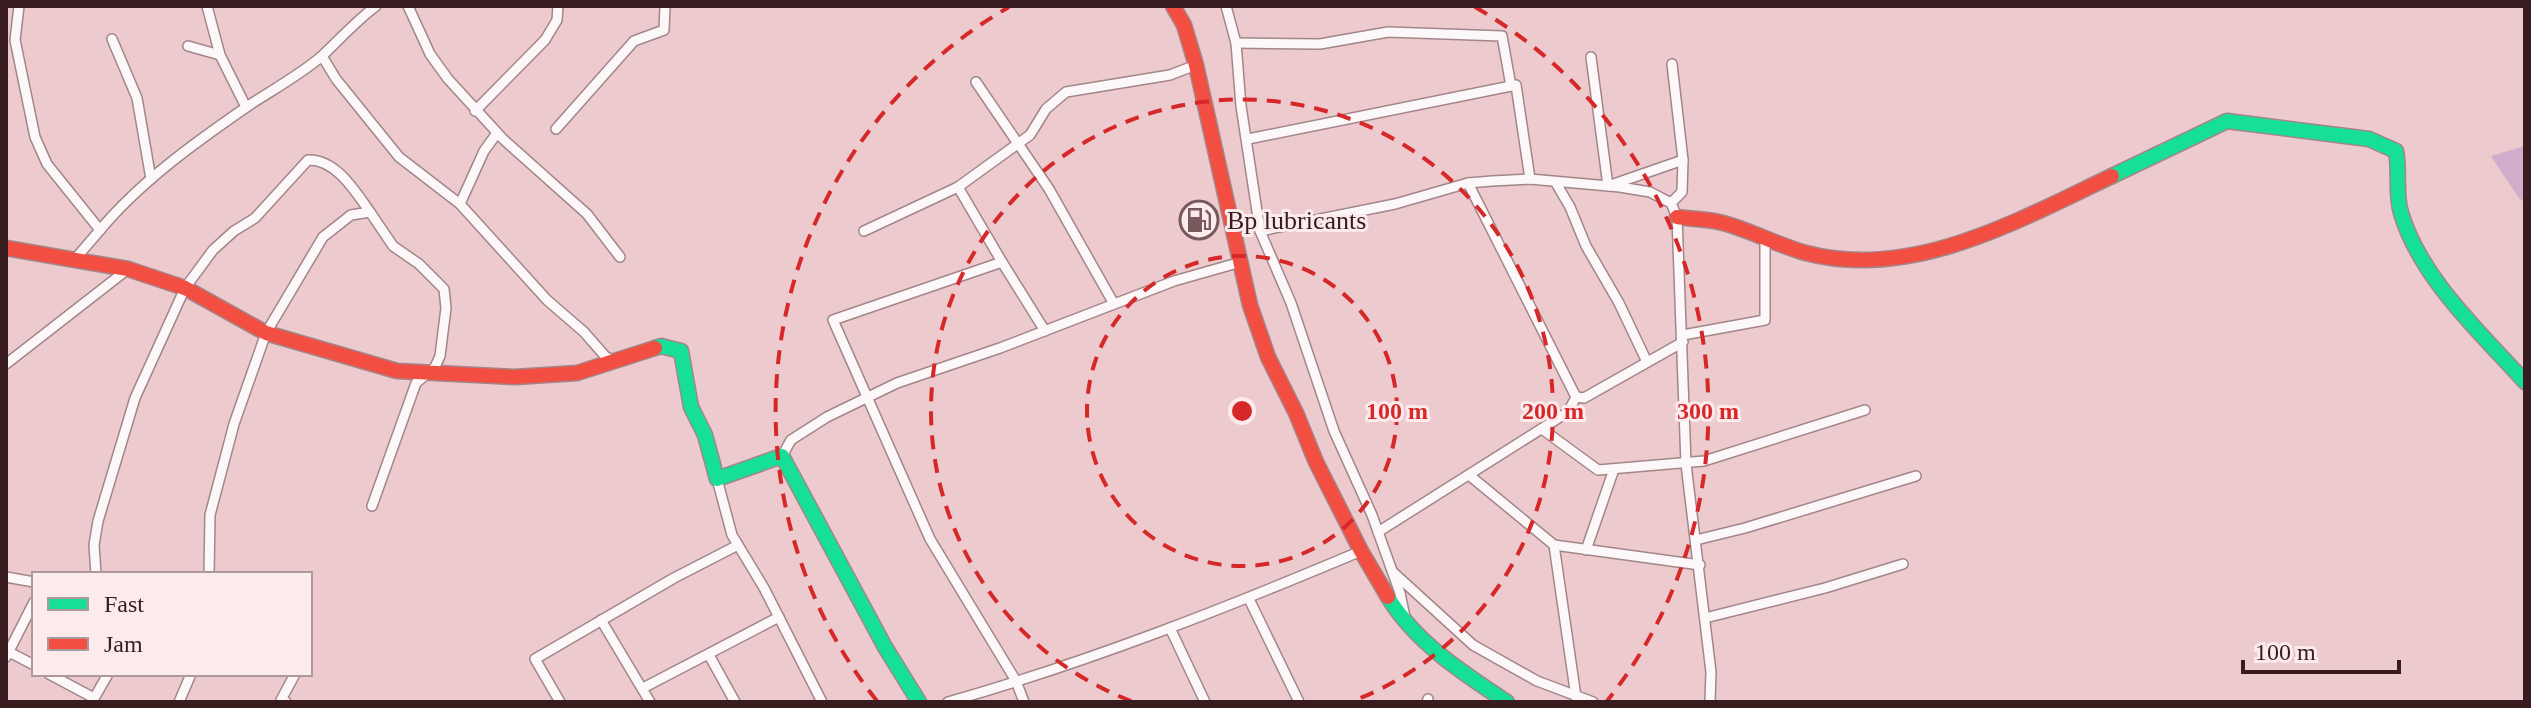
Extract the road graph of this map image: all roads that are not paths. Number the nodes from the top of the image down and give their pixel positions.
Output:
1 (19, 6) edge
2 (207, 6) edge
3 (376, 6) edge
4 (408, 6) edge
5 (558, 6) edge
6 (665, 6) edge
7 (1173, 6) edge
8 (1226, 6) edge
9 (112, 39) dead end
10 (1236, 43) junction
11 (188, 46) dead end
12 (220, 55) junction
13 (322, 56) junction
14 (1591, 57) dead end
15 (1672, 64) dead end
16 (1196, 65) junction
17 (976, 82) dead end
18 (1511, 86) junction
19 (246, 107) junction
20 (475, 111) junction
21 (556, 129) dead end
22 (497, 133) junction
23 (1248, 139) junction
24 (1019, 144) junction
25 (1683, 160) junction
26 (151, 179) junction
27 (1530, 179) junction
28 (1468, 183) junction
29 (1556, 183) junction
30 (1608, 186) junction
31 (958, 187) junction
32 (460, 204) junction
33 (1674, 210) junction
34 (370, 212) junction
35 (100, 230) junction
36 (864, 231) dead end
37 (1260, 231) junction
38 (1765, 236) junction
39 (6, 248) edge
40 (620, 257) dead end
41 (76, 258) junction
42 (1002, 262) junction
43 (1241, 262) junction
44 (128, 269) junction
45 (185, 288) junction
46 (1114, 304) junction
47 (1045, 331) junction
48 (266, 333) junction
49 (1683, 338) junction
50 (615, 362) junction
51 (1647, 362) junction
52 (6, 364) edge
53 (426, 373) junction
54 (2525, 382) edge
55 (1576, 397) junction
56 (865, 398) junction
57 (1865, 410) dead end
58 (1542, 429) junction
59 (782, 456) junction
60 (1686, 464) junction
61 (1614, 469) junction
62 (1469, 475) junction
63 (1916, 476) dead end
64 (717, 479) junction
65 (372, 506) dead end
66 (1378, 532) junction
67 (1696, 540) junction
68 (738, 545) junction
69 (1554, 545) junction
70 (1586, 550) junction
71 (1361, 551) junction
72 (1903, 564) dead end
73 (1700, 565) junction
74 (1391, 571) junction
75 (96, 572) edge
76 (209, 572) edge
77 (6, 577) edge
78 (32, 582) edge
79 (1249, 599) junction
80 (32, 606) edge
81 (779, 617) junction
82 (1705, 618) junction
83 (601, 620) junction
84 (1405, 620) junction
85 (1170, 628) junction
86 (8, 655) edge
87 (709, 655) junction
88 (32, 664) edge
89 (52, 676) edge
90 (107, 676) edge
91 (190, 676) edge
92 (294, 676) edge
93 (1016, 681) junction
94 (643, 688) junction
95 (1576, 697) junction
96 (93, 700) edge
97 (282, 701) edge
98 (179, 702) edge
99 (560, 702) edge
100 (650, 702) edge
101 (735, 702) edge
102 (822, 702) edge
103 (919, 702) edge
104 (948, 702) edge
105 (1024, 702) edge
106 (1205, 702) edge
107 (1299, 702) edge
108 (1507, 702) edge
109 (1593, 702) edge
110 (1710, 702) edge

1 - 35 street
2 - 12 street
3 - 13 street
4 - 20 street
5 - 20 street
6 - 21 street
7 - 16 main road
8 - 10 street
9 - 26 street
10 - 18 street
10 - 23 street
11 - 12 street
12 - 19 street
13 - 19 street
13 - 32 street
14 - 30 street
15 - 25 street
16 - 24 street
16 - 43 main road
17 - 24 street
18 - 23 street
18 - 27 street
19 - 26 street
20 - 22 street
22 - 32 street
22 - 40 street
23 - 37 street
24 - 31 street
24 - 46 street
25 - 30 street
25 - 33 street
26 - 35 street
27 - 28 street
27 - 29 street
28 - 37 street
28 - 55 street
29 - 30 street
29 - 51 street
30 - 33 street
31 - 36 street
31 - 42 street
32 - 50 street
33 - 38 main road
33 - 49 street
34 - 45 street
34 - 48 street
34 - 53 street
35 - 41 street
37 - 66 street
38 - 49 street
38 - 54 main road
39 - 41 main road
41 - 44 main road
42 - 47 street
42 - 56 street
43 - 46 street
43 - 71 main road
44 - 45 main road
44 - 52 street
45 - 48 main road
45 - 75 street
46 - 47 street
47 - 56 street
48 - 53 main road
48 - 76 street
49 - 51 street
49 - 60 street
50 - 53 main road
50 - 64 main road
51 - 55 street
53 - 65 street
55 - 58 street
56 - 59 street
56 - 93 street
57 - 60 street
58 - 61 street
58 - 62 street
59 - 64 main road
59 - 103 main road
60 - 61 street
60 - 67 street
61 - 70 street
62 - 66 street
62 - 69 street
63 - 67 street
64 - 68 street
66 - 74 street
67 - 73 street
68 - 81 street
68 - 83 street
69 - 70 street
69 - 95 street
70 - 73 street
71 - 79 street
71 - 84 main road
72 - 82 street
73 - 82 street
74 - 84 street
74 - 95 street
77 - 78 street
79 - 85 street
79 - 107 street
80 - 86 street
81 - 87 street
81 - 102 street
82 - 110 street
83 - 94 street
83 - 99 street
84 - 108 main road
85 - 93 street
85 - 106 street
86 - 88 street
87 - 94 street
87 - 101 street
89 - 96 street
90 - 96 street
91 - 98 street
92 - 97 street
93 - 104 street
93 - 105 street
94 - 100 street
95 - 109 street

